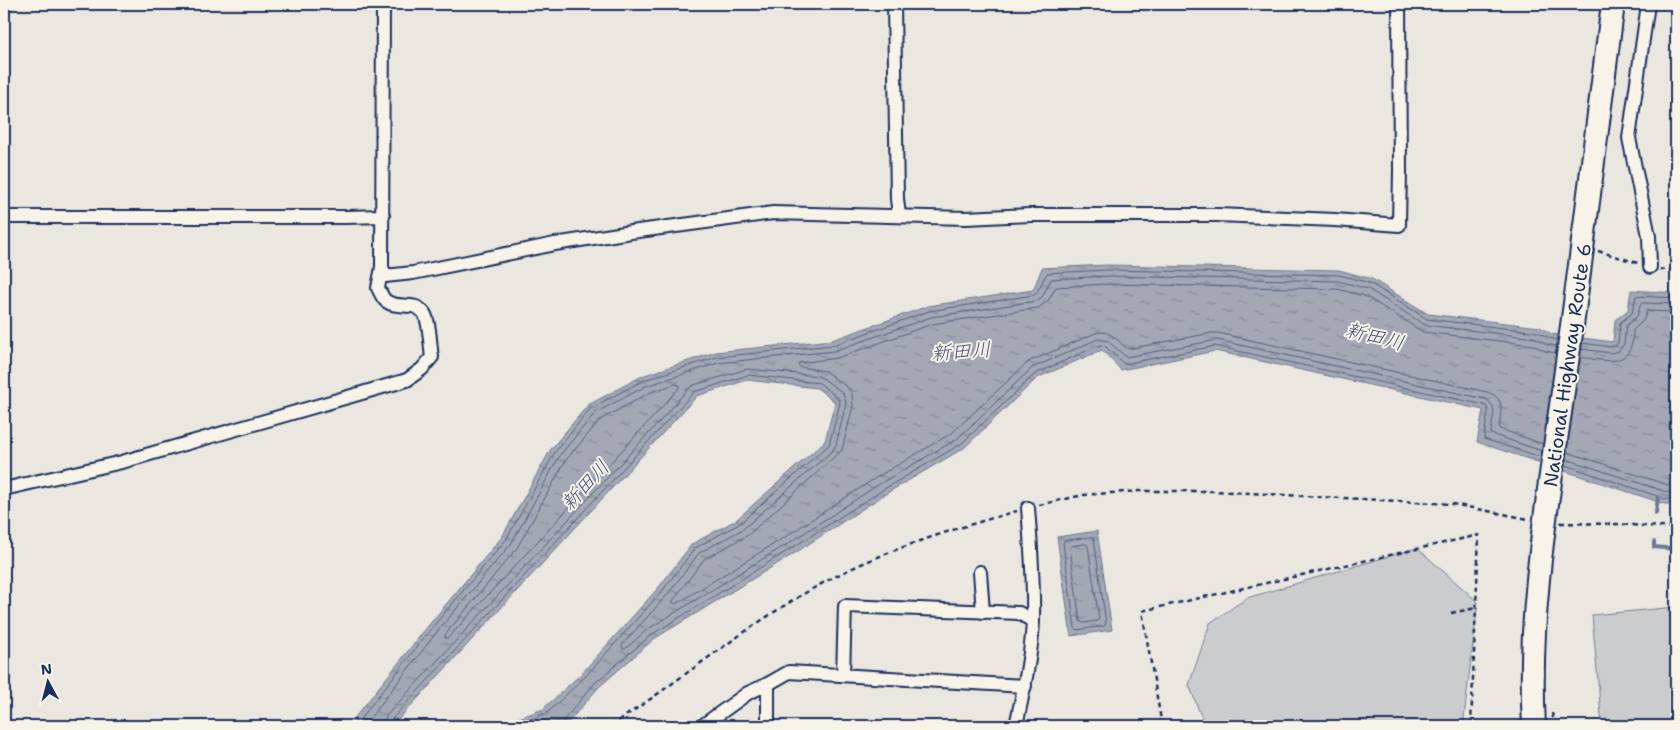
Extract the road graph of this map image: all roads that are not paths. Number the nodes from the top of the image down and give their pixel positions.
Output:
1 (383, 4) edge
2 (894, 4) edge
3 (1399, 4) edge
4 (1613, 4) edge
5 (1648, 4) edge
6 (383, 216) junction
7 (899, 216) junction
8 (4, 217) edge
9 (382, 267) junction
10 (1650, 267) road end
11 (4, 489) edge
12 (1028, 508) road end
13 (980, 572) dead end
14 (983, 612) junction
15 (1033, 621) junction
16 (843, 675) junction
17 (768, 684) junction
18 (1024, 686) junction
19 (702, 726) edge
20 (768, 726) edge
21 (1016, 726) edge
22 (1534, 726) edge

1 - 6 street
2 - 7 street
3 - 7 street
4 - 22 highway, National Highway Route 6
5 - 10 street
6 - 8 street
6 - 9 street
7 - 9 street
9 - 11 street
12 - 15 street
13 - 14 street
14 - 15 street
14 - 16 street
15 - 18 street
16 - 17 street
16 - 18 street
17 - 19 street
17 - 20 street
18 - 21 street

